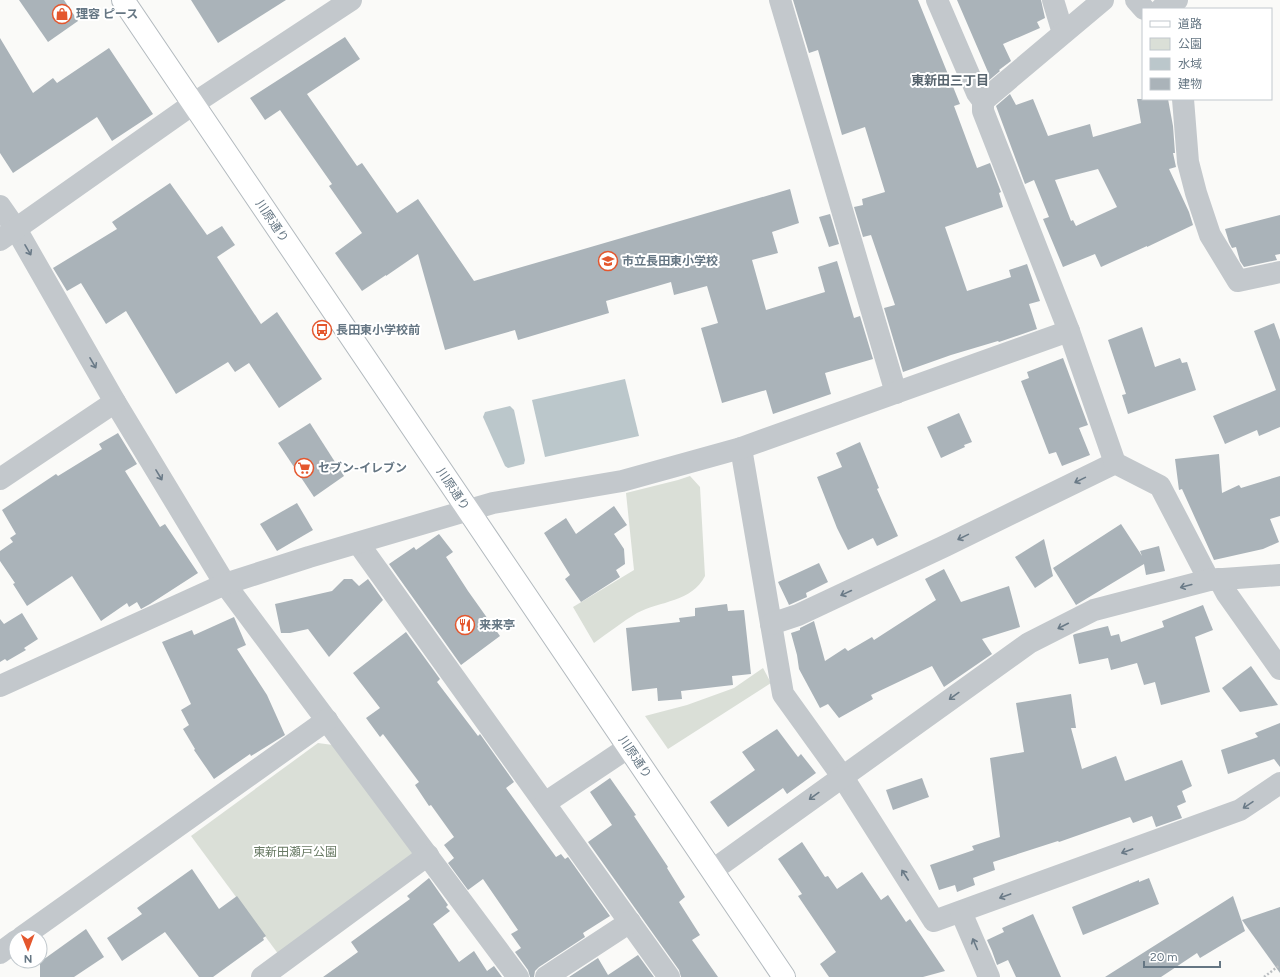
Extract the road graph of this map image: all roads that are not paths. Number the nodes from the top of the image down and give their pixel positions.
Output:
1 (123, 0) edge
2 (351, 0) edge
3 (780, 0) edge
4 (937, 0) edge
5 (1052, 0) edge
6 (1103, 0) edge
7 (1136, 0) edge
8 (1143, 8) edge
9 (1063, 33) junction
10 (1184, 100) edge
11 (983, 101) junction
12 (193, 104) junction
13 (0, 206) edge
14 (8, 235) edge
15 (1280, 272) edge
16 (1070, 331) junction
17 (896, 393) junction
18 (115, 402) junction
19 (741, 448) junction
20 (1115, 463) junction
21 (0, 479) edge
22 (467, 510) junction
23 (358, 543) junction
24 (1280, 575) edge
25 (1214, 579) junction
26 (225, 584) junction
27 (771, 624) junction
28 (1280, 669) edge
29 (0, 686) edge
30 (327, 720) junction
31 (629, 747) junction
32 (842, 776) junction
33 (1280, 783) edge
34 (545, 803) junction
35 (428, 855) junction
36 (713, 870) junction
37 (961, 912) junction
38 (630, 922) junction
39 (33, 929) edge
40 (262, 977) edge
41 (518, 977) edge
42 (546, 977) edge
43 (669, 977) edge
44 (784, 977) edge
45 (989, 977) edge

1 - 12 street, 川原通り
2 - 12 street
3 - 17 street
4 - 11 street
5 - 9 street
6 - 9 street
7 - 8 street
9 - 11 street
10 - 15 street
11 - 16 street
12 - 14 street
12 - 22 street, 川原通り
13 - 14 street
14 -> 18 street
16 - 17 street
16 - 20 street
17 - 19 street
18 - 21 street
18 -> 26 street
19 - 22 street
19 - 27 street
20 - 25 street
20 -> 27 street
22 - 23 street
22 - 31 street, 川原通り
23 - 26 street
23 - 34 street
24 - 25 street
25 - 28 street
25 -> 32 street
26 - 29 street
26 - 30 street
27 - 32 street
30 - 35 street
30 - 39 street
31 - 34 street
31 - 36 street, 川原通り
32 -> 36 street
37 -> 32 street
33 -> 37 street
34 - 38 street
35 - 40 street
35 - 41 street
36 - 44 street, 川原通り
45 -> 37 street
38 - 42 street
38 - 43 street

